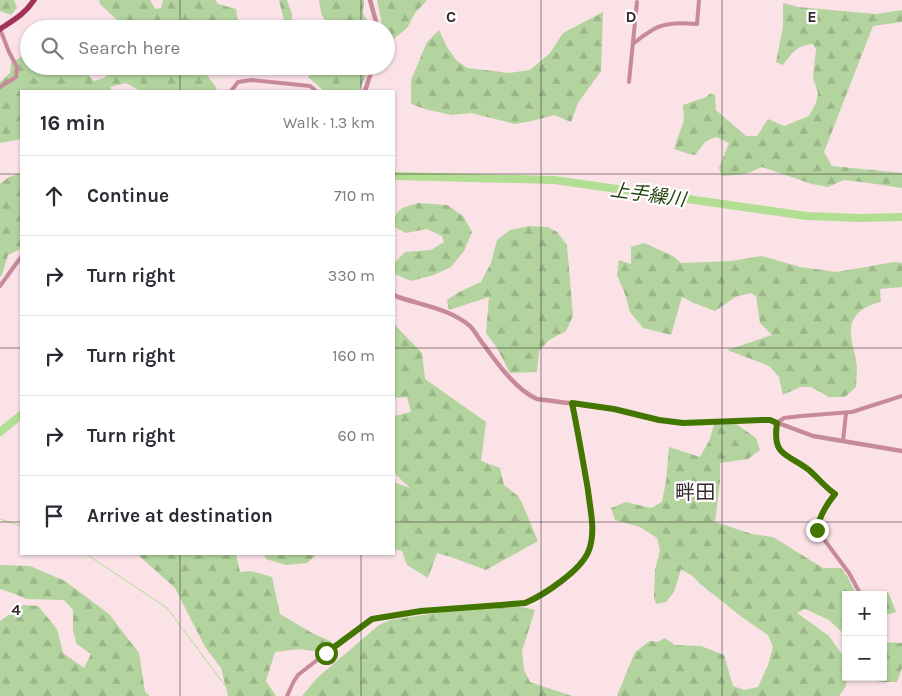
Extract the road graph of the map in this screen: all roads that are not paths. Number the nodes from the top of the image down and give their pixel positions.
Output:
1 (34, 0) edge
2 (370, 0) edge
3 (699, 0) edge
4 (637, 2) dead end
5 (376, 20) edge
6 (0, 29) edge
7 (634, 42) junction
8 (369, 75) edge
9 (629, 82) dead end
10 (0, 87) edge
11 (232, 90) edge
12 (315, 90) edge
13 (365, 90) edge
14 (20, 259) edge
15 (0, 286) edge
16 (395, 296) edge
17 (902, 396) edge
18 (572, 403) junction
19 (846, 413) junction
20 (777, 423) junction
21 (843, 441) junction
22 (902, 451) edge
23 (859, 591) edge
24 (287, 696) edge

1 - 6 main road
2 - 5 street
3 - 7 street
4 - 7 street
6 - 10 street
7 - 9 street
8 - 13 street
11 - 12 street
14 - 15 street
16 - 18 street
17 - 19 street
18 - 20 street
18 - 24 street
19 - 20 street
19 - 21 street
20 - 21 street
20 - 23 street
21 - 22 street

